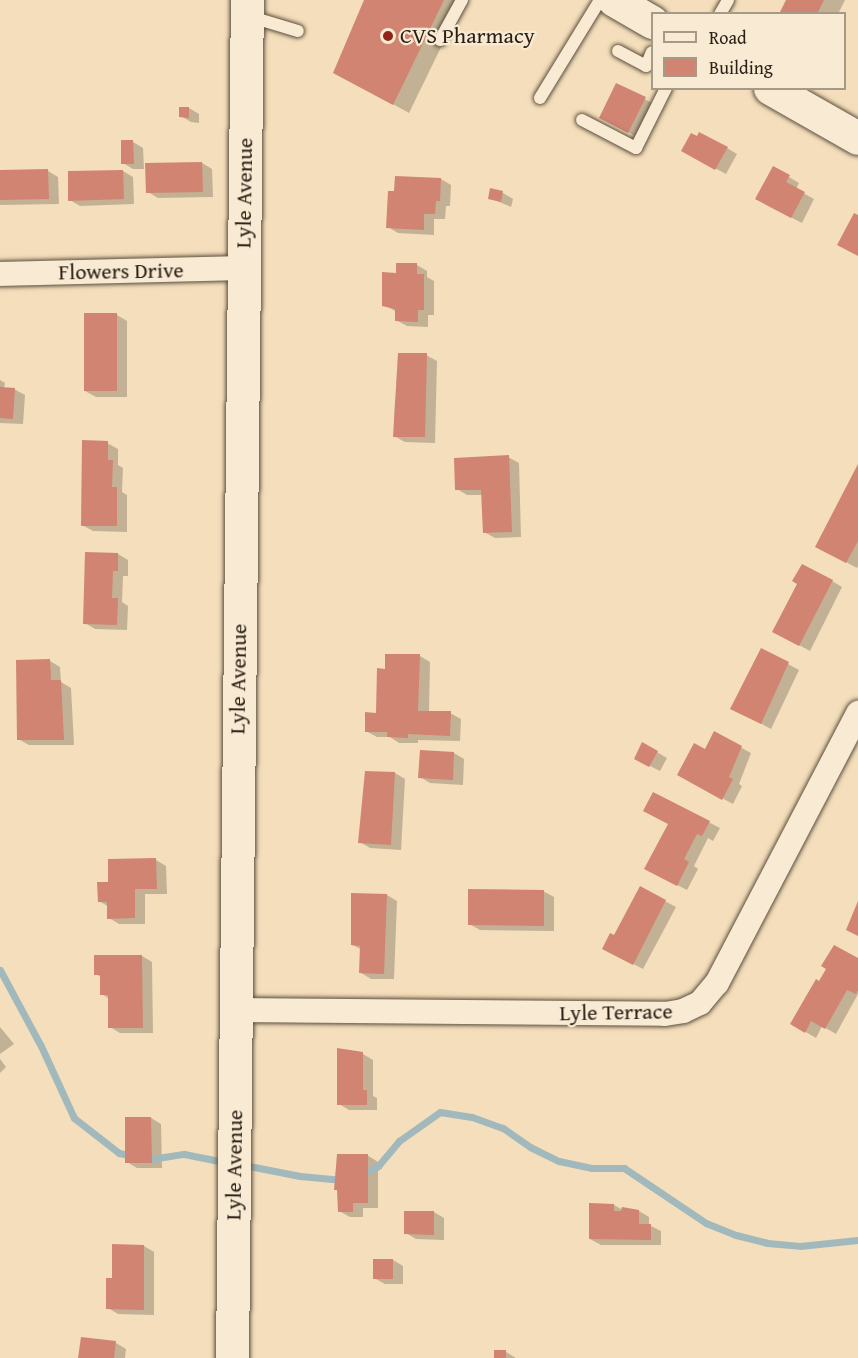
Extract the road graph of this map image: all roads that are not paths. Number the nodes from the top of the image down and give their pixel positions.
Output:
1 (462, 0) edge
2 (600, 0) edge
3 (614, 0) edge
4 (247, 8) edge
5 (651, 21) edge
6 (298, 31) dead end
7 (440, 40) dead end
8 (618, 51) dead end
9 (649, 68) edge
10 (665, 90) edge
11 (774, 90) edge
12 (540, 98) dead end
13 (582, 120) dead end
14 (858, 138) edge
15 (242, 268) junction
16 (0, 274) edge
17 (858, 713) edge
18 (235, 1010) junction
19 (232, 1358) edge

1 - 7 lane
2 - 12 lane
3 - 5 street
4 - 6 lane
4 - 15 street, Lyle Avenue
8 - 9 lane
10 - 13 lane
11 - 14 street
15 - 16 street, Flowers Drive
15 - 18 street, Lyle Avenue
17 - 18 street, Lyle Terrace
18 - 19 street, Lyle Avenue

